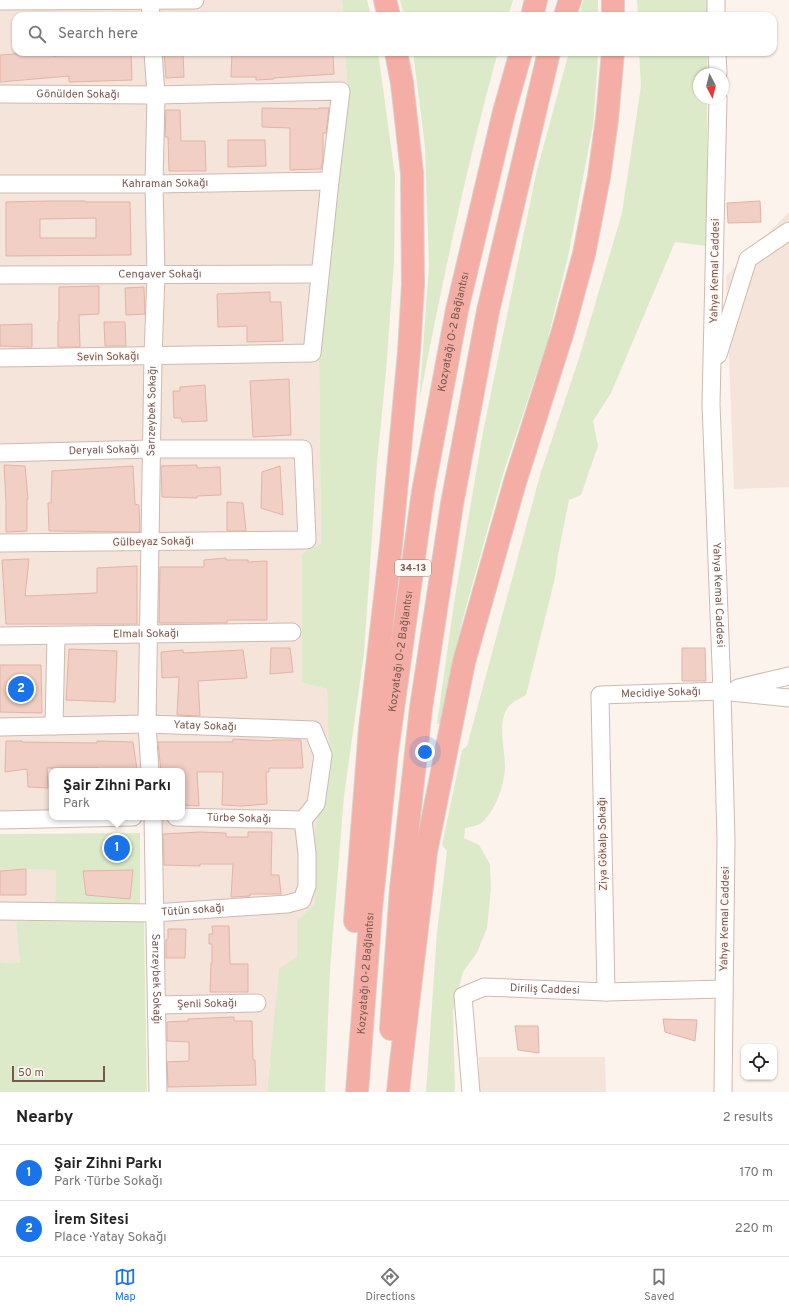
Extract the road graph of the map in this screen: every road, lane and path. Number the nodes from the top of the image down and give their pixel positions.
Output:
1 (195, 0) edge
2 (385, 0) edge
3 (536, 0) edge
4 (562, 0) edge
5 (570, 0) edge
6 (613, 0) edge
7 (716, 0) edge
8 (0, 1) edge
9 (150, 6) edge
10 (387, 12) edge
11 (533, 12) edge
12 (559, 12) edge
13 (566, 12) edge
14 (613, 12) edge
15 (716, 12) edge
16 (153, 56) edge
17 (397, 56) edge
18 (520, 56) edge
19 (548, 56) edge
20 (552, 56) edge
21 (613, 56) edge
22 (717, 56) edge
23 (718, 68) edge
24 (539, 93) junction
25 (0, 94) edge
26 (156, 95) junction
27 (718, 104) edge
28 (330, 181) junction
29 (0, 184) edge
30 (154, 184) junction
31 (789, 231) edge
32 (320, 274) junction
33 (0, 275) edge
34 (156, 275) junction
35 (153, 356) junction
36 (0, 358) edge
37 (712, 374) junction
38 (152, 449) junction
39 (0, 453) edge
40 (307, 540) joint
41 (151, 542) junction
42 (0, 543) edge
43 (292, 632) dead end
44 (149, 634) junction
45 (0, 636) edge
46 (56, 636) junction
47 (789, 676) edge
48 (722, 691) junction
49 (600, 695) joint
50 (789, 698) edge
51 (147, 724) junction
52 (54, 726) junction
53 (0, 727) edge
54 (150, 768) edge
55 (185, 817) edge
56 (49, 819) edge
57 (0, 820) edge
58 (153, 820) edge
59 (303, 820) junction
60 (0, 912) edge
61 (154, 913) junction
62 (724, 989) junction
63 (606, 992) junction
64 (257, 1003) dead end
65 (157, 1005) junction
66 (158, 1092) edge
67 (344, 1092) edge
68 (357, 1092) edge
69 (388, 1092) edge
70 (398, 1092) edge
71 (471, 1092) edge
72 (723, 1092) edge

1 - 9 street
2 - 10 highway
3 - 11 highway
4 - 12 highway
5 - 13 highway
6 - 14 highway
7 - 15 street
8 - 9 street
16 - 26 street, Sarızeybek Sokağı
17 - 67 highway
18 - 68 highway, Kozyatağı O-2 Bağlantısı / 34-13
19 - 24 highway, 34-13
20 - 24 highway
21 - 70 highway
22 - 23 street
24 - 69 highway, 34-13
25 - 26 street, Gönülden Sokağı
26 - 28 street, Gönülden Sokağı
26 - 30 street, Sarızeybek Sokağı
27 - 37 street, Yahya Kemal Caddesi
28 - 30 street, Kahraman Sokağı
28 - 32 street
29 - 30 street, Kahraman Sokağı
30 - 34 street, Sarızeybek Sokağı
31 - 37 street
32 - 34 street, Cengaver Sokağı
32 - 35 street, Sevin Sokağı
33 - 34 street, Cengaver Sokağı
34 - 35 street, Sarızeybek Sokağı
35 - 36 street, Sevin Sokağı
35 - 38 street, Sarızeybek Sokağı
37 - 48 street, Yahya Kemal Caddesi
38 - 39 street, Deryalı Sokağı
38 - 40 street, Deryalı Sokağı
38 - 41 street, Sarızeybek Sokağı
40 - 41 street, Gülbeyaz Sokağı
41 - 42 street, Gülbeyaz Sokağı
41 - 44 street, Sarızeybek Sokağı
43 - 44 street, Elmalı Sokağı
44 - 46 street, Elmalı Sokağı
44 - 51 street, Sarızeybek Sokağı
45 - 46 street, Elmalı Sokağı
46 - 52 street
47 - 48 street
48 - 49 street, Mecidiye Sokağı
48 - 50 street
48 - 62 street, Yahya Kemal Caddesi
49 - 63 street, Ziya Gökalp Sokağı
51 - 52 street, Yatay Sokağı
51 - 54 street, Sarızeybek Sokağı
51 - 59 street, Yatay Sokağı
52 - 53 street, Yatay Sokağı
55 - 59 street, Türbe Sokağı
56 - 57 street
58 - 61 street, Sarızeybek Sokağı
59 - 61 street, Tütün sokağı
60 - 61 street, Tütün sokağı
61 - 65 street, Sarızeybek Sokağı
62 - 63 street, Diriliş Caddesi
62 - 72 street, Yahya Kemal Caddesi
63 - 71 street, Diriliş Caddesi
64 - 65 street, Şenli Sokağı
65 - 66 street, Sarızeybek Sokağı

